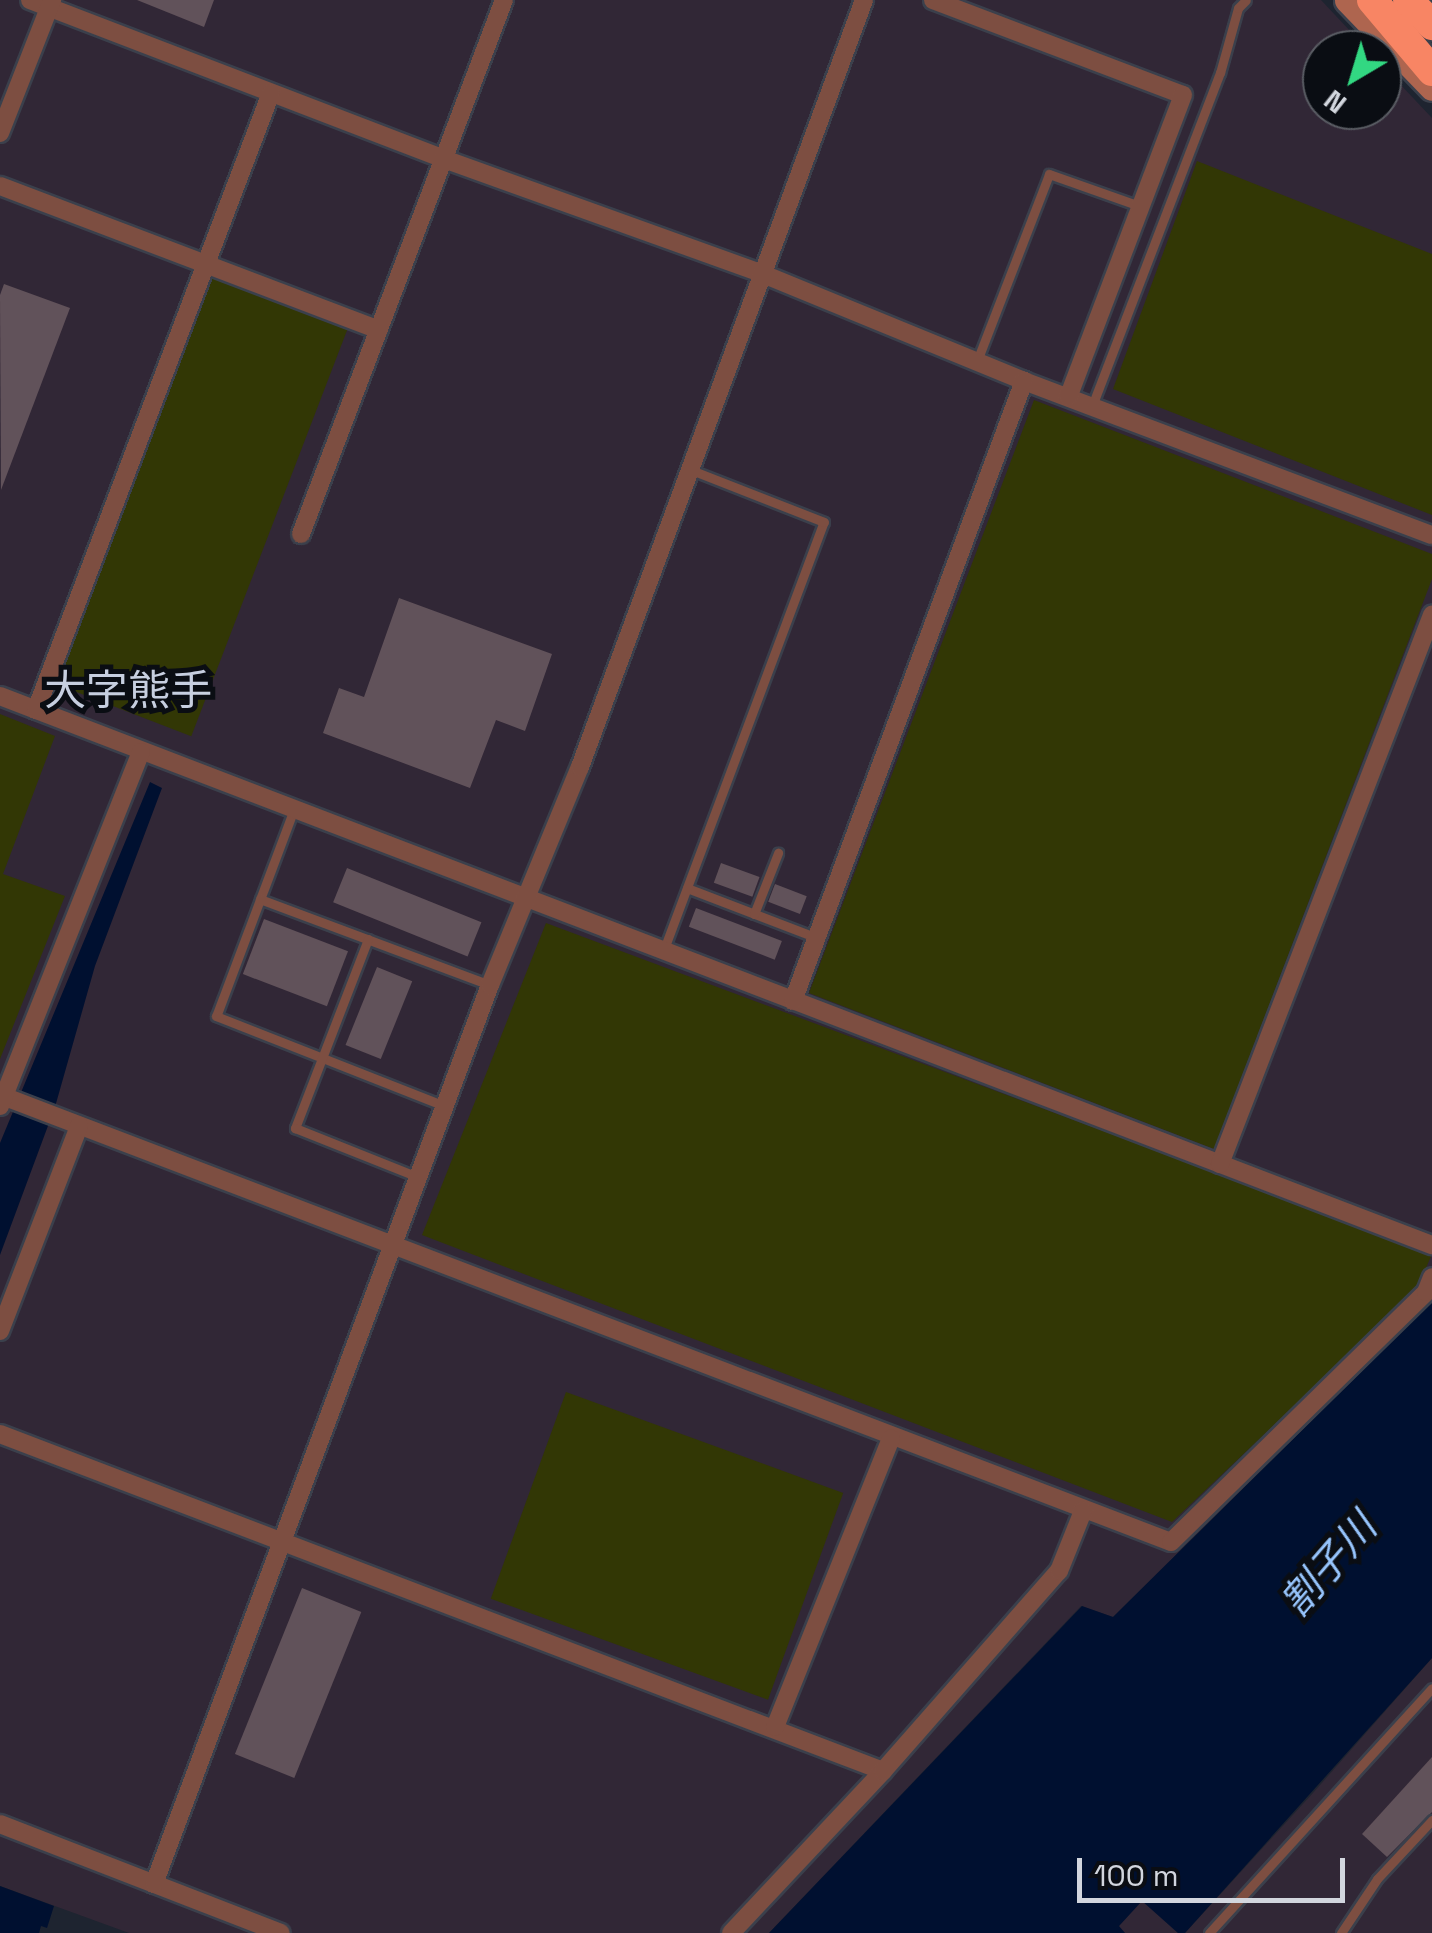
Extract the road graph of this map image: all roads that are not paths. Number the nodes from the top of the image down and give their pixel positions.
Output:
1 (30, 0) edge
2 (504, 0) edge
3 (864, 0) edge
4 (933, 0) edge
5 (1246, 0) edge
6 (1347, 0) edge
7 (1374, 0) edge
8 (1391, 0) edge
9 (1408, 0) edge
10 (50, 4) edge
11 (1432, 25) edge
12 (1432, 43) edge
13 (1432, 60) edge
14 (1432, 71) edge
15 (1432, 88) edge
16 (271, 93) junction
17 (0, 132) edge
18 (444, 159) junction
19 (0, 186) edge
20 (1141, 206) junction
21 (206, 264) junction
22 (763, 274) junction
23 (379, 330) junction
24 (976, 362) junction
25 (1024, 380) junction
26 (1068, 397) junction
27 (1092, 406) junction
28 (690, 470) junction
29 (301, 534) dead end
30 (1432, 535) edge
31 (1432, 616) edge
32 (0, 696) edge
33 (36, 710) junction
34 (141, 752) junction
35 (294, 810) junction
36 (778, 853) dead end
37 (687, 888) junction
38 (260, 899) junction
39 (526, 900) junction
40 (754, 914) junction
41 (817, 938) junction
42 (368, 940) junction
43 (663, 952) junction
44 (490, 986) junction
45 (794, 1001) junction
46 (323, 1058) junction
47 (3, 1099) edge
48 (444, 1106) junction
49 (78, 1126) junction
50 (1220, 1164) junction
51 (418, 1177) junction
52 (392, 1245) junction
53 (1432, 1245) edge
54 (1432, 1277) edge
55 (0, 1331) edge
56 (0, 1434) edge
57 (890, 1438) junction
58 (1083, 1512) junction
59 (280, 1539) junction
60 (1432, 1688) edge
61 (774, 1728) junction
62 (883, 1771) junction
63 (1432, 1820) edge
64 (0, 1824) edge
65 (154, 1884) junction
66 (281, 1933) edge
67 (731, 1933) edge
68 (1209, 1933) edge
69 (1341, 1933) edge

1 - 10 street
2 - 18 street
3 - 22 street
4 - 20 street
5 - 27 lane
6 - 15 main road
7 - 13 highway
7 - 14 highway
8 - 12 main road
9 - 11 highway
10 - 16 street
10 - 17 street
16 - 18 street
16 - 21 street
18 - 22 street
18 - 23 street
19 - 21 street
20 - 24 lane
20 - 26 street
21 - 23 street
21 - 33 street
22 - 24 street
22 - 28 street
23 - 29 street
24 - 25 street
25 - 26 street
25 - 41 street
26 - 27 street
27 - 30 street
28 - 37 lane
28 - 39 street
31 - 50 street
32 - 33 street
33 - 34 street
34 - 35 street
34 - 47 street
35 - 38 lane
35 - 39 street
36 - 40 lane
37 - 40 lane
37 - 43 lane
38 - 42 lane
38 - 46 lane
39 - 43 street
39 - 44 street
40 - 41 lane
41 - 45 street
42 - 44 lane
42 - 46 lane
43 - 45 street
44 - 48 street
45 - 50 street
46 - 48 lane
46 - 51 lane
47 - 49 street
48 - 51 street
49 - 52 street
49 - 55 street
50 - 53 street
51 - 52 street
52 - 57 street
52 - 59 street
54 - 58 street
56 - 59 street
57 - 58 street
57 - 61 street
58 - 62 street
59 - 61 street
59 - 65 street
60 - 68 lane
61 - 62 street
62 - 67 street
63 - 69 lane
64 - 65 street
65 - 66 street

